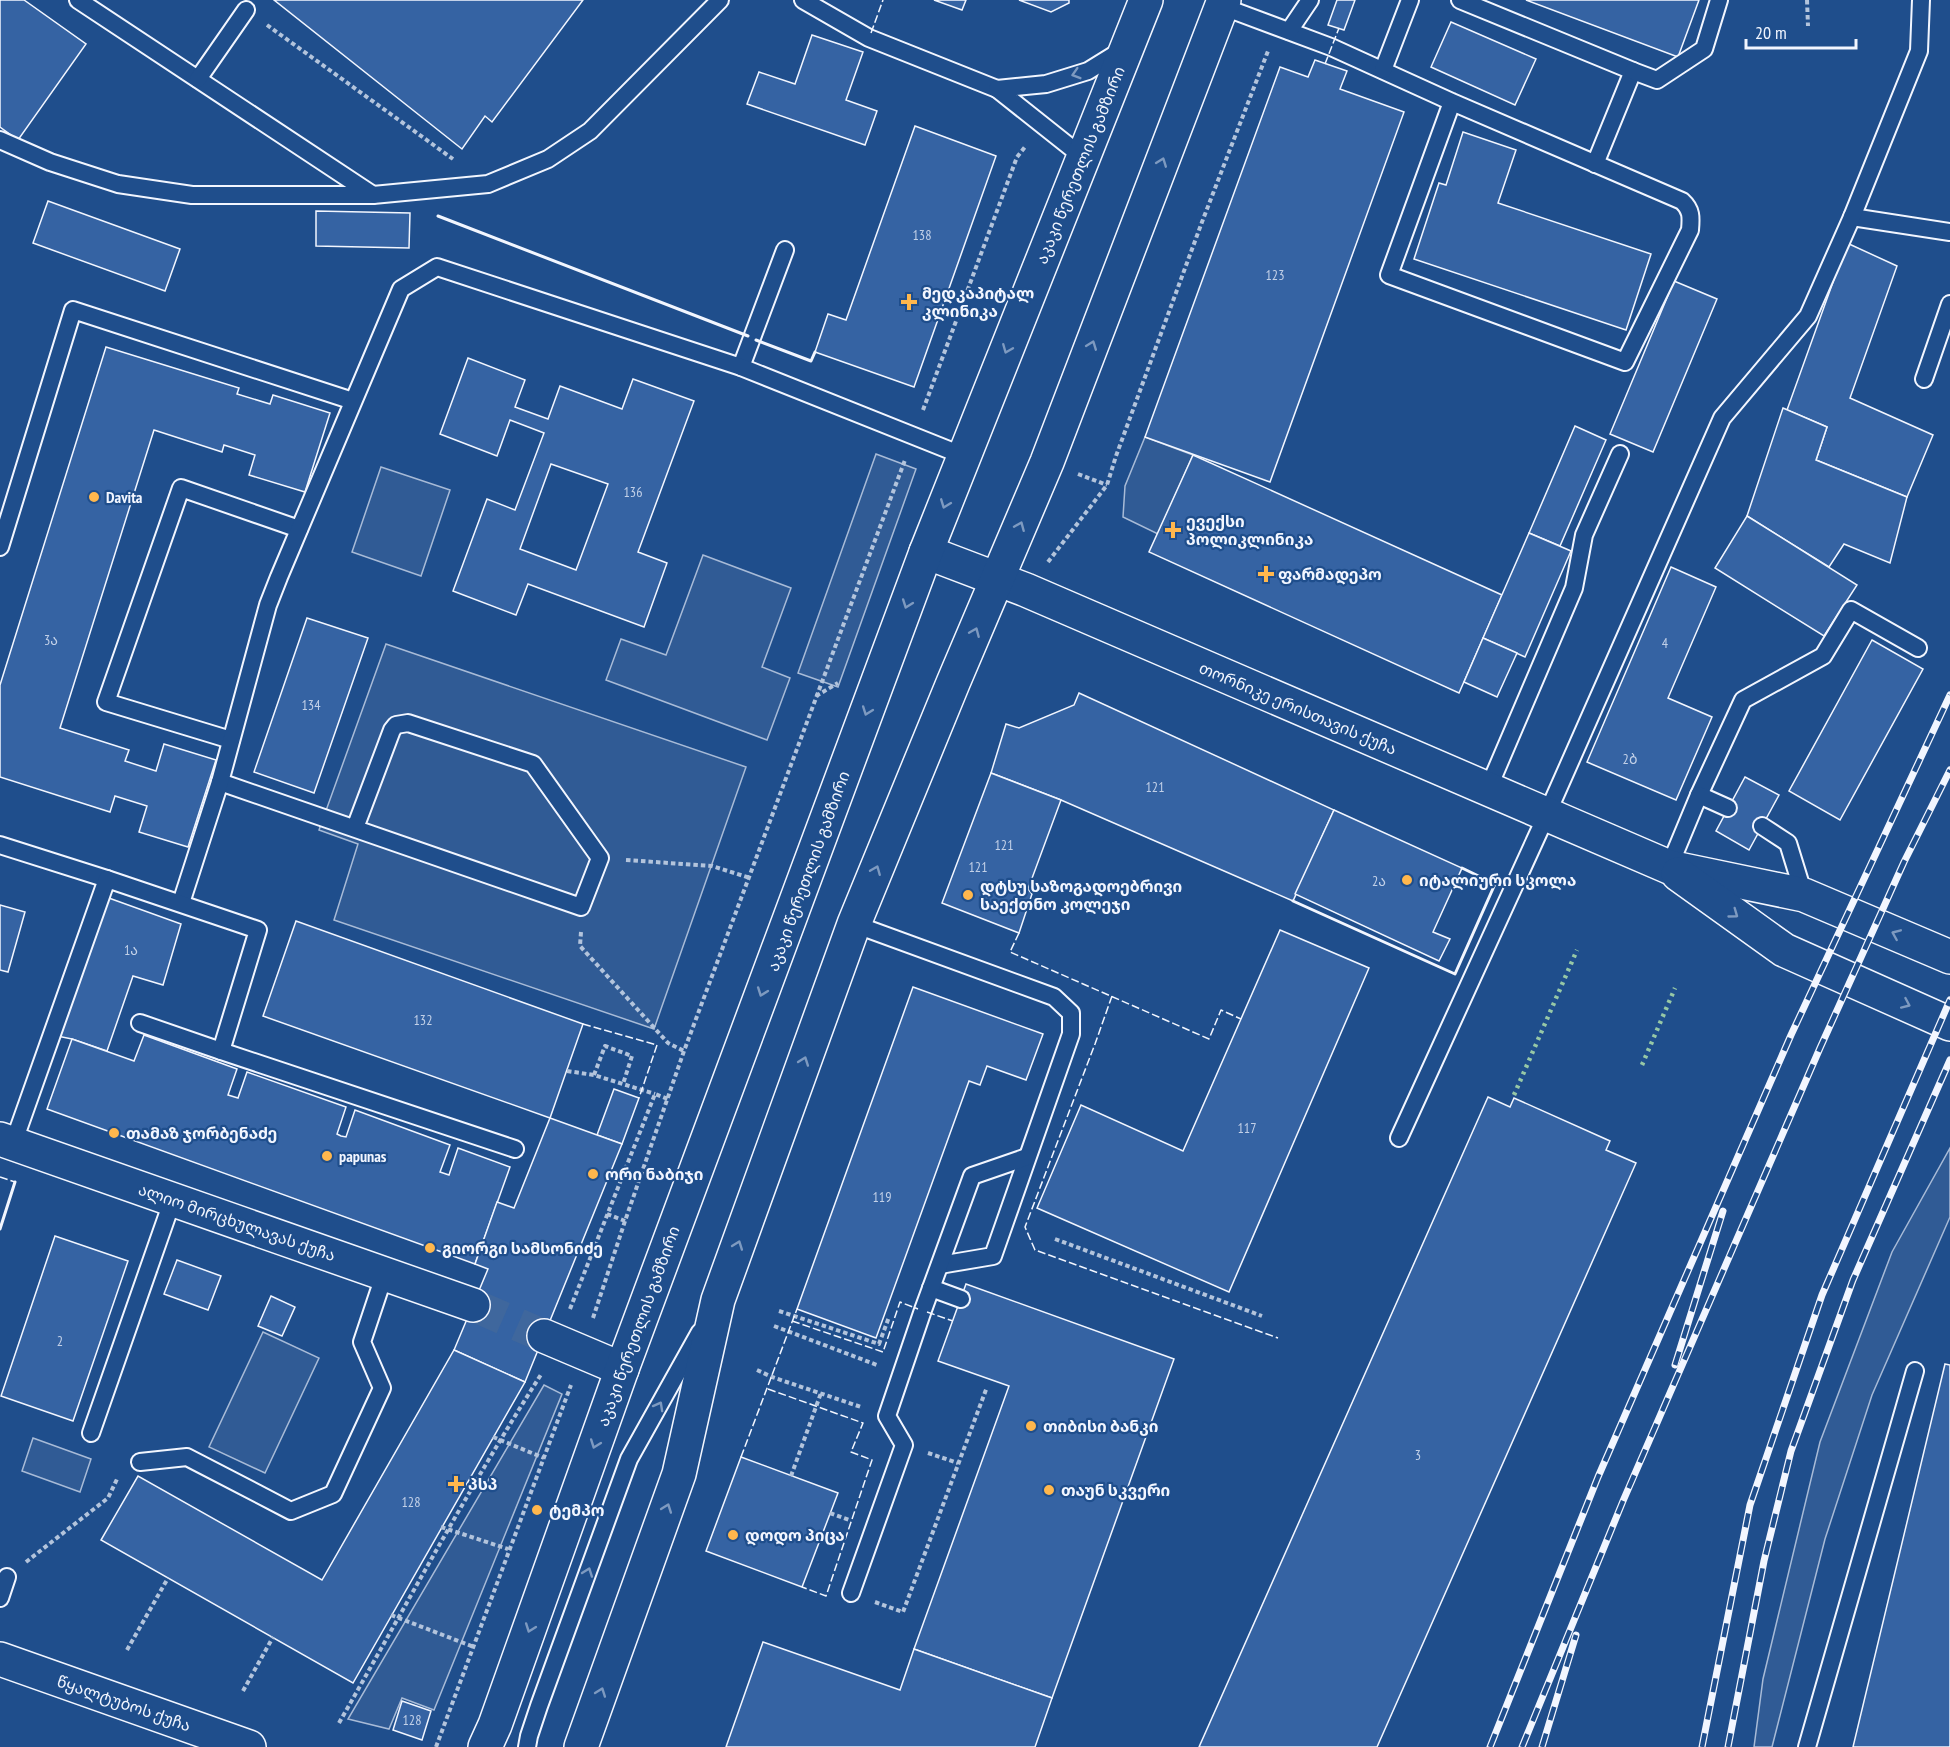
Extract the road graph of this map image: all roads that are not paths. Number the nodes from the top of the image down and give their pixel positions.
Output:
1 (78, 0) edge
2 (720, 0) edge
3 (803, 0) edge
4 (1146, 0) edge
5 (1310, 0) edge
6 (1410, 0) edge
7 (1460, 0) edge
8 (1719, 0) edge
9 (1921, 0) edge
10 (1222, 3) edge
11 (246, 10) road end
12 (1283, 29) junction
13 (1128, 47) junction
14 (1383, 70) junction
15 (1633, 71) junction
16 (198, 79) junction
17 (997, 89) junction
18 (1452, 102) junction
19 (0, 140) edge
20 (1084, 158) junction
21 (1595, 164) junction
22 (373, 195) junction
23 (1852, 217) junction
24 (1950, 232) edge
25 (785, 250) dead end
26 (1950, 304) edge
27 (741, 367) junction
28 (1924, 379) dead end
29 (353, 400) junction
30 (1620, 454) dead end
31 (964, 456) junction
32 (299, 529) junction
33 (0, 547) edge
34 (926, 552) junction
35 (998, 580) junction
36 (1918, 648) dead end
37 (231, 740) junction
38 (220, 782) junction
39 (1488, 789) junction
40 (1699, 795) junction
41 (1728, 808) dead end
42 (1547, 814) junction
43 (1762, 826) dead end
44 (355, 828) junction
45 (0, 845) edge
46 (1669, 867) junction
47 (107, 879) junction
48 (1804, 895) junction
49 (181, 903) junction
50 (854, 924) junction
51 (1950, 957) edge
52 (140, 1023) dead end
53 (1950, 1024) edge
54 (221, 1051) junction
55 (1399, 1138) dead end
56 (7, 1141) edge
57 (515, 1149) dead end
58 (1027, 1157) junction
59 (173, 1199) junction
60 (940, 1265) junction
61 (385, 1273) junction
62 (928, 1296) junction
63 (961, 1299) dead end
64 (718, 1300) junction
65 (473, 1305) tunnel mouth
66 (544, 1352) tunnel mouth
67 (622, 1369) junction
68 (1916, 1371) dead end
69 (91, 1433) dead end
70 (140, 1462) road end
71 (7, 1577) road end
72 (851, 1593) dead end
73 (0, 1598) edge
74 (0, 1659) edge
75 (490, 1740) edge
76 (249, 1747) edge
77 (527, 1747) edge
78 (581, 1747) edge
79 (1807, 1747) edge

1 - 16 lane
2 - 22 lane
3 - 17 lane
4 - 13 main road, აკაკი წერეთლის გამზირი
5 - 12 lane
6 - 14 lane
7 - 15 lane
8 - 15 lane
9 - 23 lane
10 - 12 lane
35 -> 10 main road
11 - 16 lane
12 - 14 lane
13 -> 17 lane
13 - 20 main road, აკაკი წერეთლის გამზირი
14 - 18 lane
15 - 21 lane
16 - 22 lane
17 - 20 lane
18 - 21 lane
18 - 21 lane
19 - 22 lane
20 -> 31 main road, აკაკი წერეთლის გამზირი
23 - 24 lane
23 - 42 lane
25 - 27 lane
26 - 28 lane
27 - 29 lane
27 - 31 lane
29 - 32 lane
29 - 33 lane
30 - 39 lane
31 -> 34 main road, აკაკი წერეთლის გამზირი
32 - 37 lane
32 - 37 lane
34 - 35 main road, თორნიკე ერისთავის ქუჩა
34 -> 67 main road, აკაკი წერეთლის გამზირი
35 - 39 main road, თორნიკე ერისთავის ქუჩა
50 -> 35 main road
36 - 40 lane
37 - 38 lane
38 - 44 lane
38 - 49 lane
39 - 42 main road, თორნიკე ერისთავის ქუჩა
40 - 41 lane
40 - 46 lane
42 - 46 main road, თორნიკე ერისთავის ქუჩა
42 - 55 lane
43 - 48 lane
44 - 44 lane
45 - 47 lane
46 - 48 main road, თორნიკე ერისთავის ქუჩა
46 -> 53 main road, თორნიკე ერისთავის ქუჩა
47 - 49 lane
47 - 56 lane
51 -> 48 main road, თორნიკე ერისთავის ქუჩა
49 - 54 lane
50 - 58 lane
64 -> 50 main road
52 - 54 lane
54 - 57 lane
56 - 59 main road, ალიო მირცხულავას ქუჩა
58 - 60 lane
58 - 60 lane
59 - 61 main road, ალიო მირცხულავას ქუჩა
59 - 69 lane
60 - 62 lane
61 - 65 main road, ალიო მირცხულავას ქუჩა
61 - 70 lane
62 - 63 lane
62 - 72 lane
77 -> 64 lane
78 -> 64 main road
66 - 67 main road
67 -> 75 main road, აკაკი წერეთლის გამზირი
68 - 79 lane
71 - 73 lane
74 - 76 main road, წყალტუბოს ქუჩა

